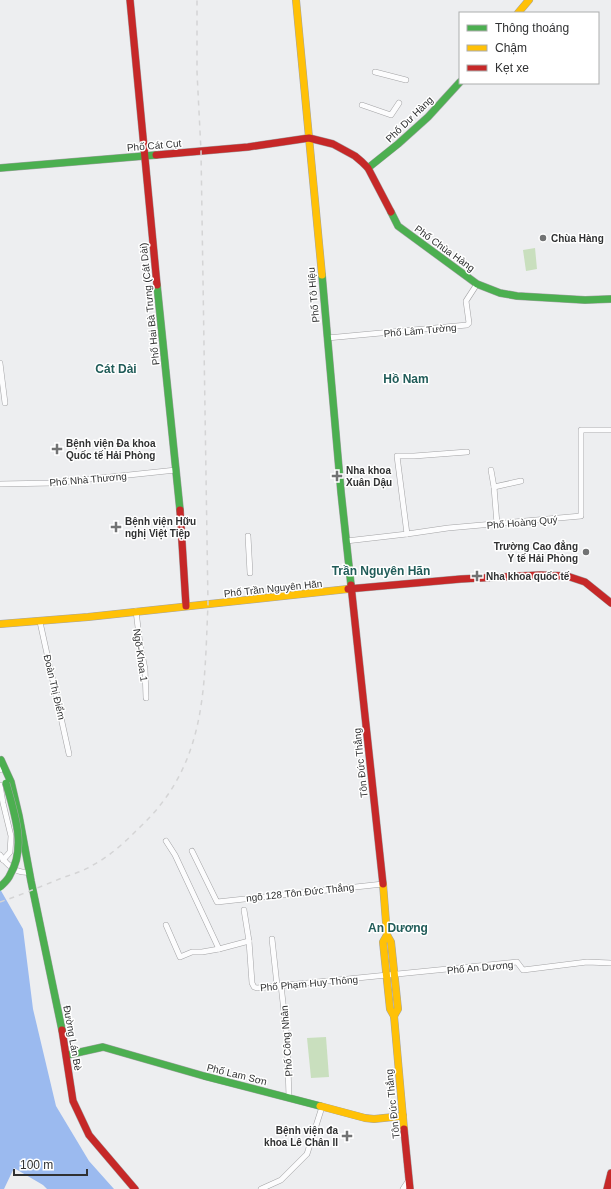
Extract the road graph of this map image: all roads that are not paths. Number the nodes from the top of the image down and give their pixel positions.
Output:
1 (130, 0) edge
2 (296, 0) edge
3 (529, 0) edge
4 (519, 12) edge
5 (375, 72) dead end
6 (406, 80) dead end
7 (459, 83) edge
8 (399, 103) dead end
9 (362, 105) dead end
10 (308, 138) junction
11 (145, 156) junction
12 (0, 168) edge
13 (368, 168) junction
14 (477, 284) junction
15 (611, 299) edge
16 (327, 338) junction
17 (0, 363) edge
18 (1, 387) edge
19 (5, 403) dead end
20 (611, 430) edge
21 (467, 452) dead end
22 (176, 470) junction
23 (491, 470) dead end
24 (521, 481) dead end
25 (0, 484) edge
26 (494, 487) junction
27 (497, 524) junction
28 (408, 534) junction
29 (248, 536) dead end
30 (346, 541) junction
31 (250, 573) dead end
32 (352, 589) junction
33 (611, 603) edge
34 (186, 606) junction
35 (136, 611) junction
36 (40, 622) junction
37 (0, 624) edge
38 (146, 698) dead end
39 (69, 754) dead end
40 (1, 757) edge
41 (0, 770) edge
42 (3, 784) edge
43 (166, 841) dead end
44 (192, 851) dead end
45 (2, 857) edge
46 (29, 872) junction
47 (383, 884) junction
48 (0, 887) edge
49 (244, 910) dead end
50 (166, 925) dead end
51 (387, 935) junction
52 (272, 939) dead end
53 (249, 941) junction
54 (219, 949) junction
55 (611, 963) edge
56 (394, 975) junction
57 (386, 976) junction
58 (279, 985) junction
59 (394, 1016) junction
60 (67, 1055) junction
61 (289, 1098) junction
62 (322, 1107) junction
63 (403, 1116) junction
64 (611, 1173) edge
65 (410, 1179) junction
66 (135, 1189) edge
67 (261, 1189) edge
68 (403, 1189) edge
69 (410, 1189) edge
70 (607, 1189) edge

1 - 11 main road, Phố Hai Bà Trưng (Cát Dài)
2 - 10 main road, Phố Tô Hiệu
3 - 4 main road
5 - 6 street
7 - 13 main road, Phố Dư Hàng
8 - 9 street
10 - 11 main road, Phố Cát Cụt
10 - 13 main road, Phố Chùa Hàng
10 - 16 main road, Phố Tô Hiệu
11 - 12 main road, Phố Cát Cụt
11 - 22 main road, Phố Hai Bà Trưng (Cát Dài)
13 - 14 main road, Phố Chùa Hàng
14 - 15 main road, Phố Chùa Hàng
14 - 16 street, Phố Lâm Tường
16 - 30 main road, Phố Tô Hiệu
17 - 18 street
18 - 19 street
20 - 27 street, Phố Hoàng Quý
21 - 28 street
22 - 25 street, Phố Nhà Thương
22 - 34 main road, Phố Hai Bà Trưng (Cát Dài)
23 - 26 street
24 - 26 street
26 - 27 street
27 - 28 street, Phố Hoàng Quý
28 - 30 street, Phố Hoàng Quý
29 - 31 street
30 - 32 main road, Phố Tô Hiệu
32 - 33 main road, Phố Trần Nguyên Hãn
32 - 34 main road, Phố Trần Nguyên Hãn
32 - 47 main road, Tôn Đức Thắng
34 - 35 main road, Phố Trần Nguyên Hãn
35 - 36 main road, Phố Trần Nguyên Hãn
35 - 38 street, Ngõ-Khoa 1
36 - 37 main road, Phố Trần Nguyên Hãn
36 - 39 street, Đoàn Thị Điểm
40 - 41 street
40 - 42 main road
40 - 46 main road, Đường Lán Bè
42 - 45 street
42 - 48 main road, bridge
43 - 54 street
44 - 47 street, ngõ 128 Tôn Đức Thắng
45 - 46 street
46 - 60 main road, Đường Lán Bè
47 - 51 main road, Tôn Đức Thắng
49 - 53 street, Phố Phạm Huy Thông
50 - 54 street
51 - 56 main road, Tôn Đức Thắng
51 - 57 main road, Tôn Đức Thắng
52 - 58 street, Phố Công Nhân
53 - 54 street
53 - 58 street, Phố Phạm Huy Thông
55 - 56 street, Phố An Dương
56 - 57 street, Phố Phạm Huy Thông
56 - 59 main road, Tôn Đức Thắng
57 - 58 street, Phố Phạm Huy Thông
57 - 59 main road, Tôn Đức Thắng
58 - 61 street, Phố Công Nhân
59 - 63 main road, Tôn Đức Thắng
60 - 61 main road, Phố Lam Sơn
60 - 66 main road, Đường Lán Bè
61 - 62 main road, Phố Lam Sơn
62 - 63 main road, Phố Lam Sơn
62 - 67 street
63 - 65 main road, Tôn Đức Thắng
64 - 70 main road
65 - 68 street
65 - 69 main road, Tôn Đức Thắng

